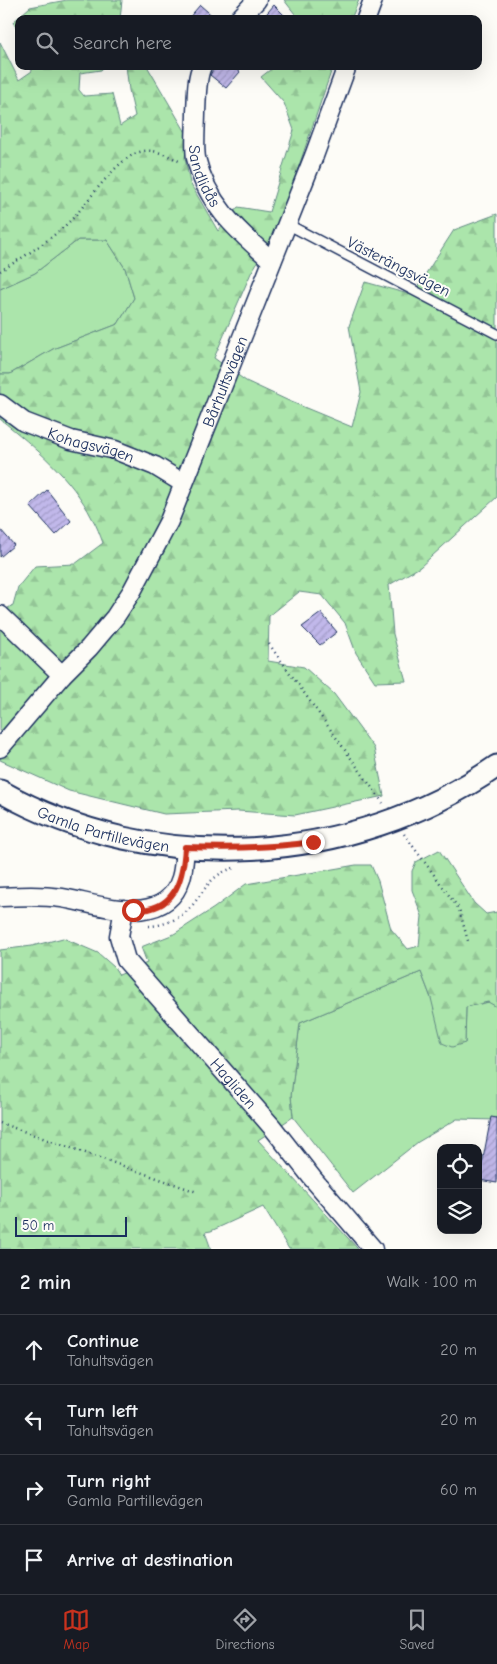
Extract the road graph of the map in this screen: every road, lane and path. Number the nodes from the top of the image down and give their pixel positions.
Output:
1 (257, 0) edge
2 (373, 0) edge
3 (242, 15) edge
4 (367, 15) edge
5 (200, 70) edge
6 (346, 70) edge
7 (183, 163) dead end
8 (287, 224) junction
9 (272, 262) junction
10 (0, 271) edge
11 (497, 334) edge
12 (0, 404) edge
13 (183, 483) junction
14 (0, 615) edge
15 (268, 644) dead end
16 (62, 675) junction
17 (0, 748) edge
18 (497, 766) edge
19 (0, 791) edge
20 (395, 820) junction
21 (185, 847) junction
22 (241, 866) dead end
23 (0, 897) edge
24 (122, 916) junction
25 (468, 941) dead end
26 (0, 1123) edge
27 (197, 1192) dead end
28 (373, 1249) edge

1 - 3 street
2 - 4 street
5 - 9 street, Sandlidås
6 - 8 street, Bårhultsvägen
7 - 10 path
8 - 9 street, Bårhultsvägen
8 - 11 lane, Västerängsvägen
9 - 13 street, Bårhultsvägen
12 - 13 street, Kohagsvägen
13 - 16 street, Bårhultsvägen
14 - 16 street
15 - 20 path
16 - 17 street, Bårhultsvägen
18 - 20 street, Gamla Partillevägen
19 - 21 street, Gamla Partillevägen
20 - 21 street, Gamla Partillevägen
20 - 25 path
21 - 24 street
22 - 24 path
23 - 24 street
24 - 28 street, Hagliden
26 - 27 path

